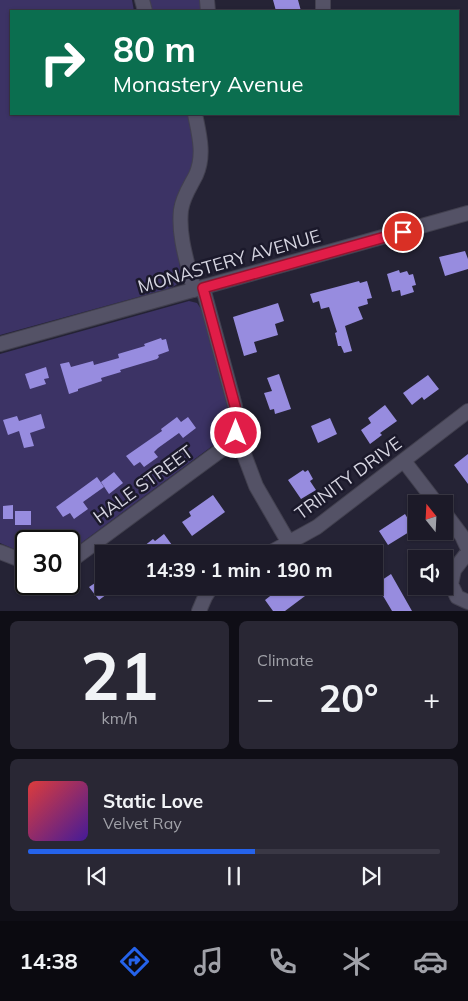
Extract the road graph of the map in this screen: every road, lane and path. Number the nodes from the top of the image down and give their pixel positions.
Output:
1 (195, 115) edge
2 (468, 213) edge
3 (199, 289) junction
4 (0, 344) edge
5 (468, 410) edge
6 (236, 433) junction
7 (404, 461) junction
8 (430, 495) edge
9 (453, 524) edge
10 (289, 543) junction
11 (285, 545) edge
12 (468, 550) edge
13 (0, 552) edge
14 (80, 554) edge
15 (15, 558) edge
16 (206, 595) edge
17 (468, 602) edge
18 (199, 611) edge

1 - 3 street
2 - 3 street, MONASTERY AVENUE
3 - 4 street, MONASTERY AVENUE
3 - 6 street
5 - 7 street, TRINITY DRIVE
6 - 10 street
6 - 14 street, HALE STREET
7 - 8 street
7 - 10 street, TRINITY DRIVE
9 - 12 street
10 - 11 street, TRINITY DRIVE
12 - 17 street
13 - 15 street
16 - 18 street

